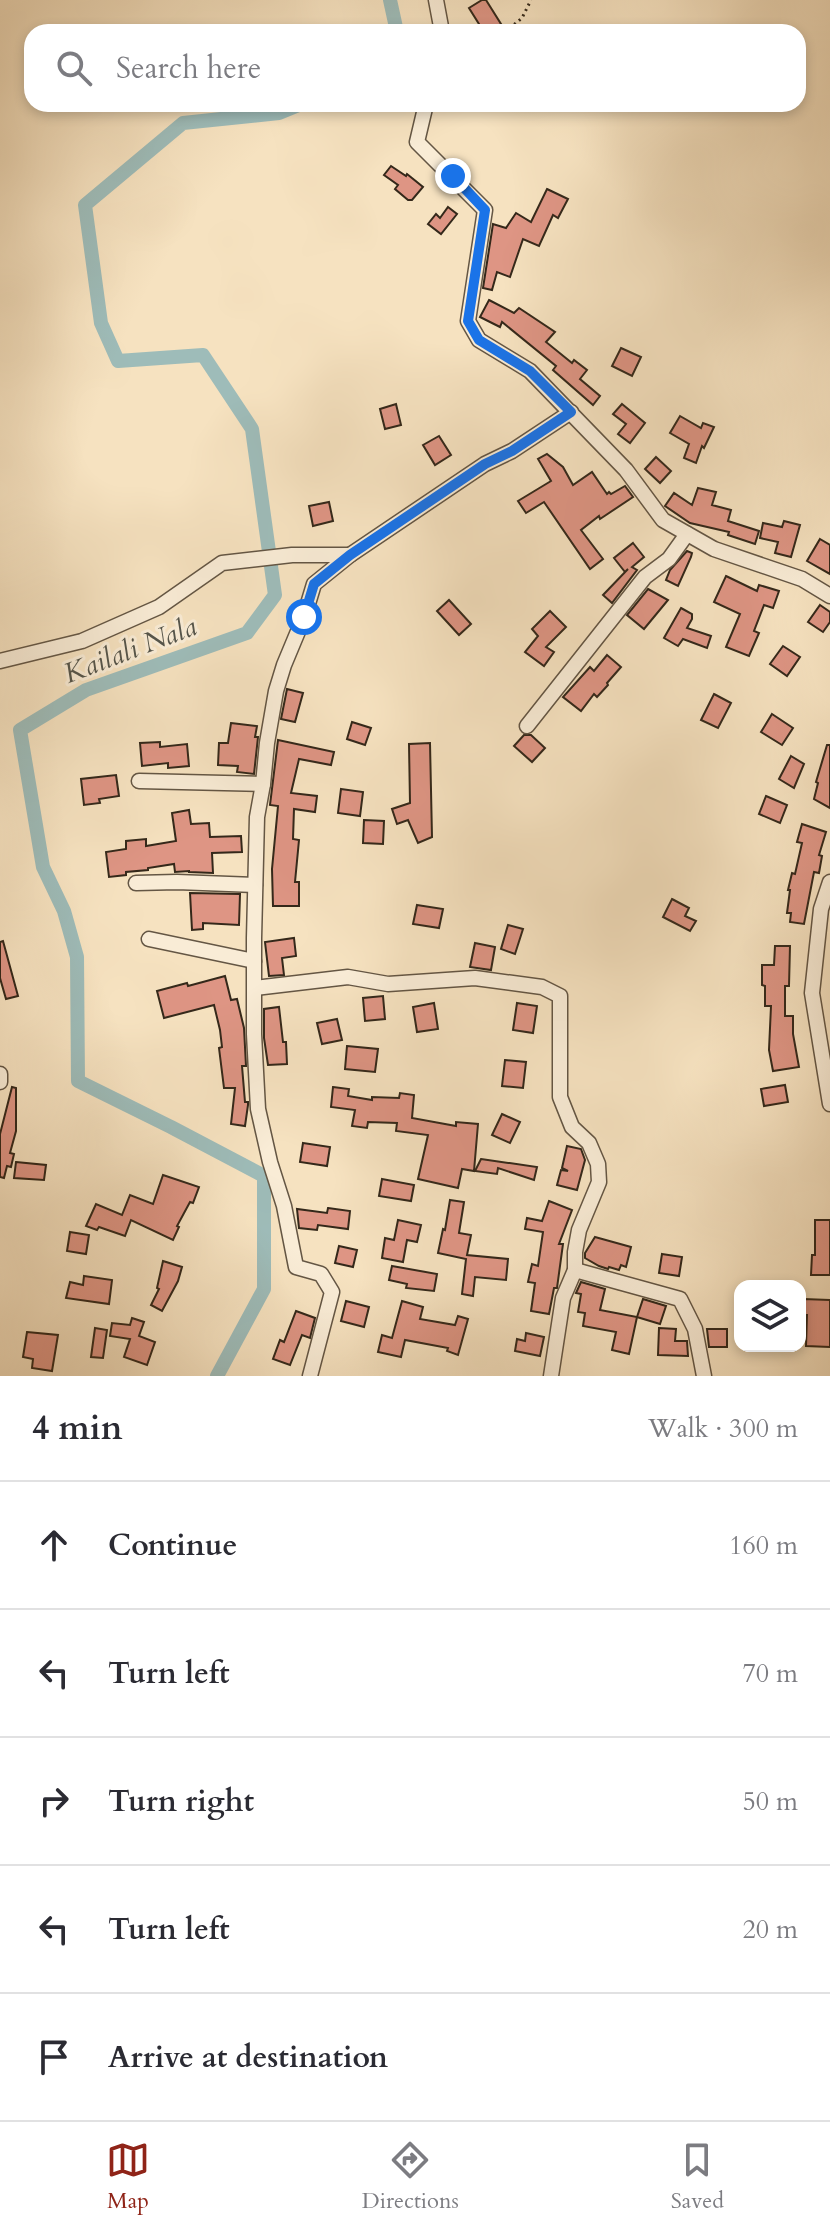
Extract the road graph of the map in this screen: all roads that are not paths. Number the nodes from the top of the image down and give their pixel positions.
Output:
1 (436, 0) edge
2 (440, 24) edge
3 (424, 112) edge
4 (571, 412) junction
5 (687, 534) junction
6 (350, 555) junction
7 (830, 596) edge
8 (0, 661) edge
9 (527, 726) dead end
10 (139, 781) dead end
11 (263, 784) junction
12 (830, 882) edge
13 (136, 883) dead end
14 (255, 885) junction
15 (149, 939) dead end
16 (254, 961) junction
17 (255, 988) junction
18 (0, 1074) edge
19 (0, 1082) edge
20 (830, 1104) edge
21 (575, 1270) junction
22 (310, 1376) edge
23 (551, 1376) edge
24 (704, 1376) edge

1 - 2 street
3 - 4 street
4 - 5 street
4 - 6 street
5 - 7 street
5 - 9 street
6 - 8 street
6 - 11 street
10 - 11 street
11 - 14 street
12 - 20 street
13 - 14 street
14 - 16 street
15 - 16 street
16 - 17 street
17 - 21 street
17 - 22 street
18 - 19 street
21 - 23 street
21 - 24 street

